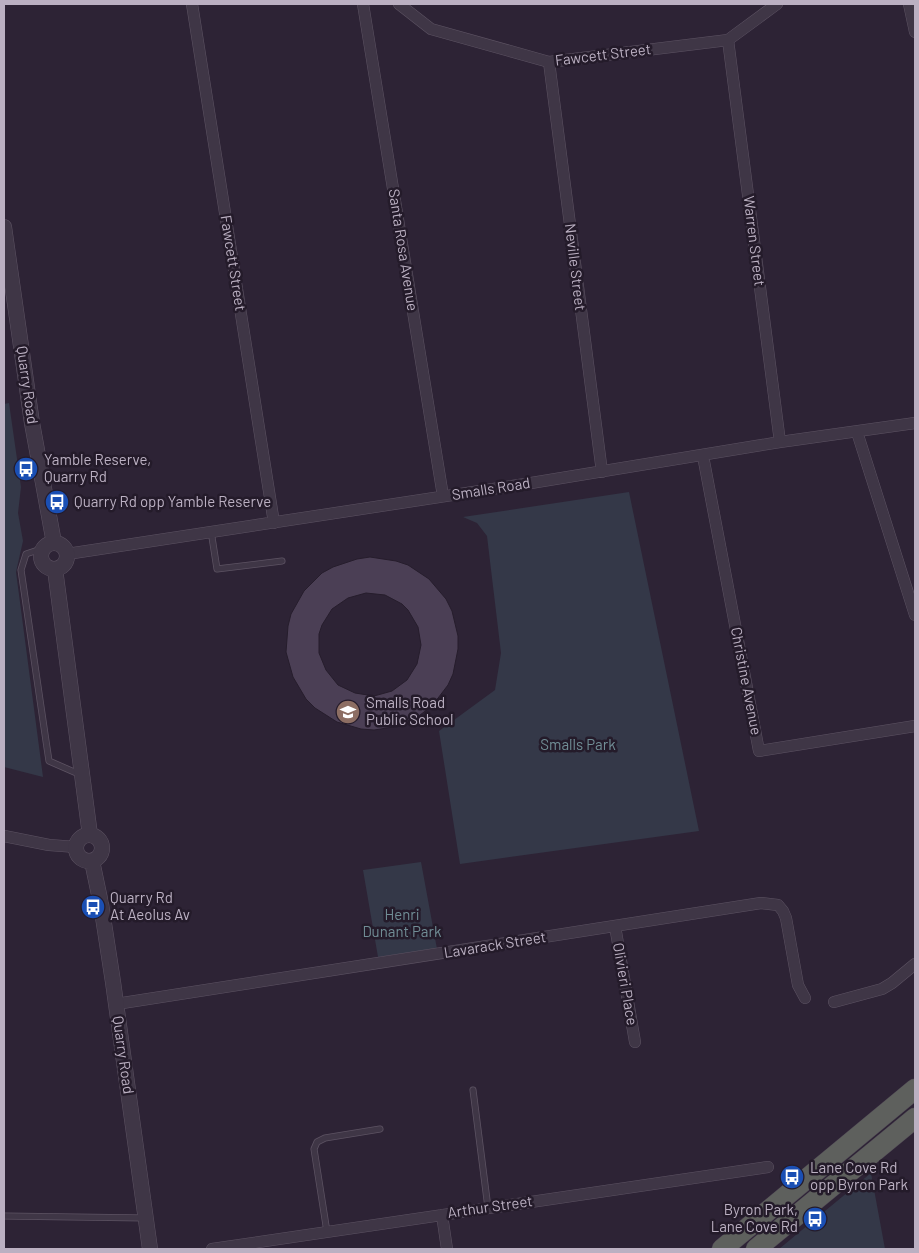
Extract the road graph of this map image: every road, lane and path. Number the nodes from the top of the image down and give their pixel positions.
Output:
1 (192, 4) edge
2 (363, 4) edge
3 (399, 4) edge
4 (778, 4) edge
5 (909, 4) edge
6 (915, 32) edge
7 (728, 40) junction
8 (549, 62) junction
9 (4, 227) edge
10 (7, 271) edge
11 (915, 423) edge
12 (857, 432) junction
13 (780, 442) junction
14 (703, 456) junction
15 (602, 472) junction
16 (443, 496) junction
17 (274, 523) junction
18 (212, 531) junction
19 (49, 546) junction
20 (67, 554) junction
21 (282, 561) dead end
22 (55, 569) junction
23 (915, 615) edge
24 (915, 726) edge
25 (82, 776) junction
26 (90, 835) junction
27 (4, 836) edge
28 (76, 847) junction
29 (92, 861) junction
30 (615, 926) junction
31 (915, 964) edge
32 (805, 998) dead end
33 (834, 1002) dead end
34 (116, 1004) junction
35 (635, 1042) dead end
36 (915, 1088) edge
37 (474, 1090) dead end
38 (915, 1118) edge
39 (380, 1129) dead end
40 (768, 1167) dead end
41 (488, 1208) junction
42 (442, 1214) junction
43 (4, 1216) edge
44 (145, 1218) junction
45 (327, 1232) junction
46 (150, 1249) edge
47 (212, 1249) edge
48 (447, 1249) edge
49 (722, 1249) edge
50 (756, 1249) edge

1 - 17 street, Fawcett Street
2 - 16 street, Santa Rosa Avenue
3 - 8 street, Fawcett Street
4 - 7 street, Fawcett Street
5 - 6 street
7 - 8 street, Fawcett Street
7 - 13 street, Warren Street
8 - 15 street, Neville Street
9 - 10 street, Quarry Road
10 - 19 street, Quarry Road
11 - 12 street, Smalls Road
12 - 13 street, Smalls Road
12 - 23 street
13 - 14 street, Smalls Road
14 - 15 street, Smalls Road
14 - 24 street, Christine Avenue
15 - 16 street, Smalls Road
16 - 17 street, Smalls Road
17 - 18 street, Smalls Road
18 - 20 street, Smalls Road
18 - 21 lane
19 - 20 street
19 - 22 street
19 - 25 lane
20 - 22 street
22 - 25 street
25 - 26 street
26 - 28 street
26 - 29 street
27 - 28 street
28 - 29 street
29 - 34 street, Quarry Road
30 - 32 street, Lavarack Street
30 - 34 street, Lavarack Street
30 - 35 street, Olivieri Place
31 - 33 street
34 - 44 street, Quarry Road
36 - 49 highway
37 - 41 lane
38 - 50 highway
39 - 45 lane
40 - 41 street, Arthur Street
41 - 42 street, Arthur Street
42 - 45 street, Arthur Street
42 - 48 street
43 - 44 lane
44 - 46 street, Quarry Road
45 - 47 street, Arthur Street

